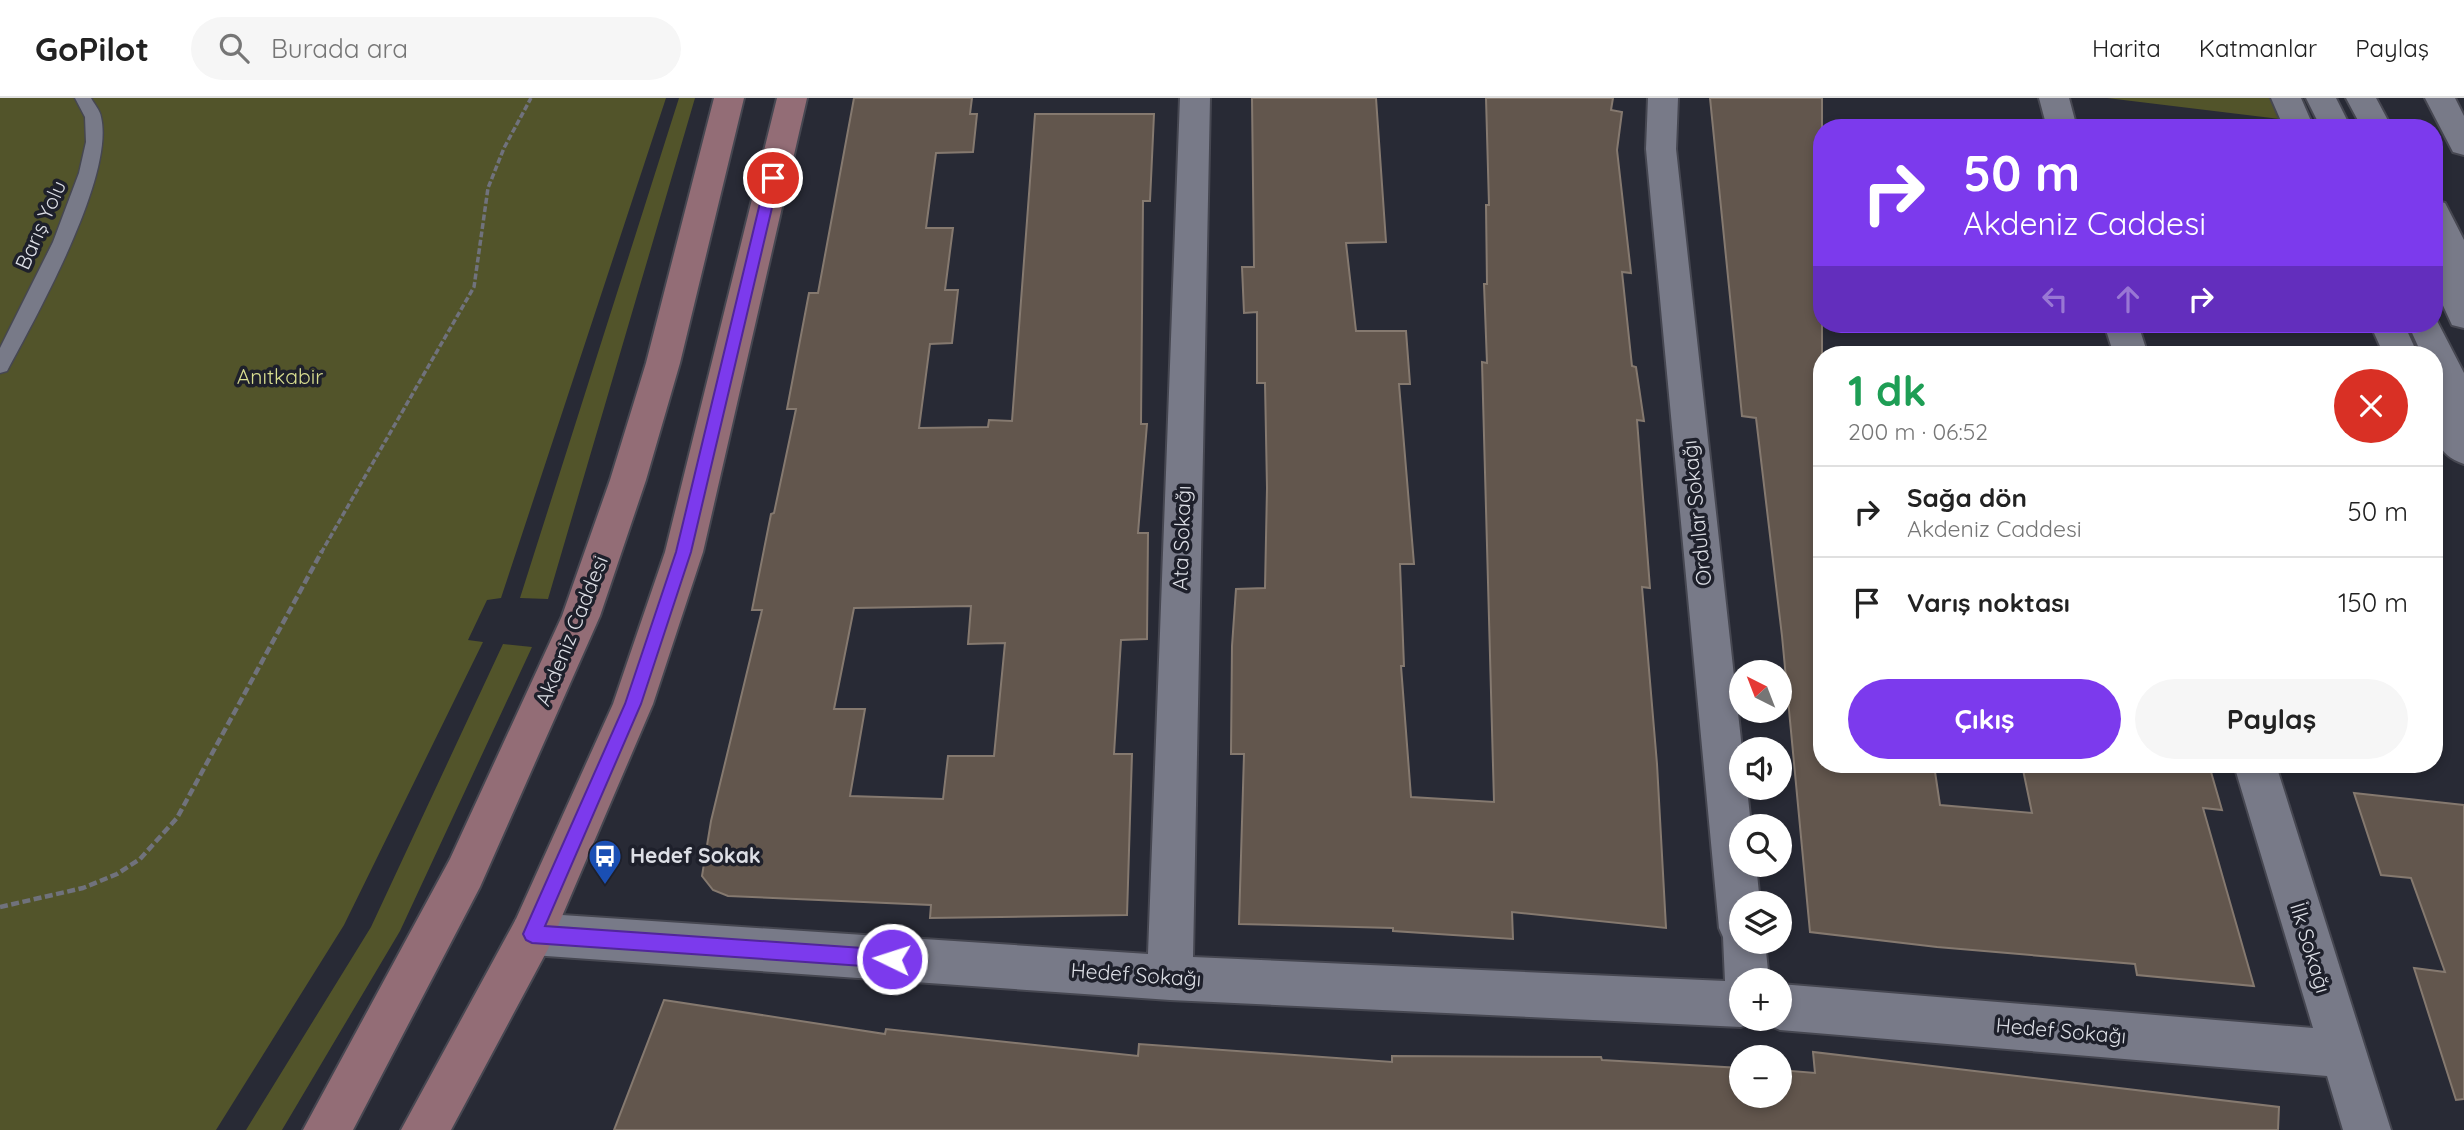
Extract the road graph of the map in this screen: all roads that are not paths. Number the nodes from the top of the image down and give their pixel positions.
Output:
1 (83, 98) edge
2 (729, 98) edge
3 (792, 98) edge
4 (1195, 98) edge
5 (1663, 98) edge
6 (2054, 98) edge
7 (2286, 98) edge
8 (2321, 98) edge
9 (2361, 98) edge
10 (2381, 98) edge
11 (2440, 98) edge
12 (2060, 119) edge
13 (2295, 119) edge
14 (2332, 119) edge
15 (2372, 119) edge
16 (2391, 119) edge
17 (2464, 145) edge
18 (2443, 230) edge
19 (2443, 268) edge
20 (2464, 274) edge
21 (2464, 316) edge
22 (2443, 365) edge
23 (0, 366) edge
24 (2464, 412) edge
25 (2443, 423) edge
26 (2464, 450) edge
27 (2257, 773) edge
28 (1737, 891) edge
29 (532, 934) junction
30 (1170, 978) junction
31 (1729, 1003) edge
32 (1792, 1008) edge
33 (2343, 1054) junction
34 (327, 1130) edge
35 (425, 1130) edge
36 (2367, 1130) edge

1 - 23 lane, Barış Yolu
2 - 34 main road, Akdeniz Caddesi
3 - 29 main road
4 - 30 street, Ata Sokağı
5 - 28 street, Ordular Sokağı
6 - 12 street
7 - 13 street
8 - 14 street
9 - 15 street
10 - 16 street
11 - 17 street
18 - 20 street
19 - 21 street
22 - 24 street
25 - 26 street
27 - 33 street, İlk Sokağı
29 - 30 street, Hedef Sokağı
29 - 35 main road
30 - 31 street, Hedef Sokağı
32 - 33 street, Hedef Sokağı
33 - 36 street, İlk Sokağı

